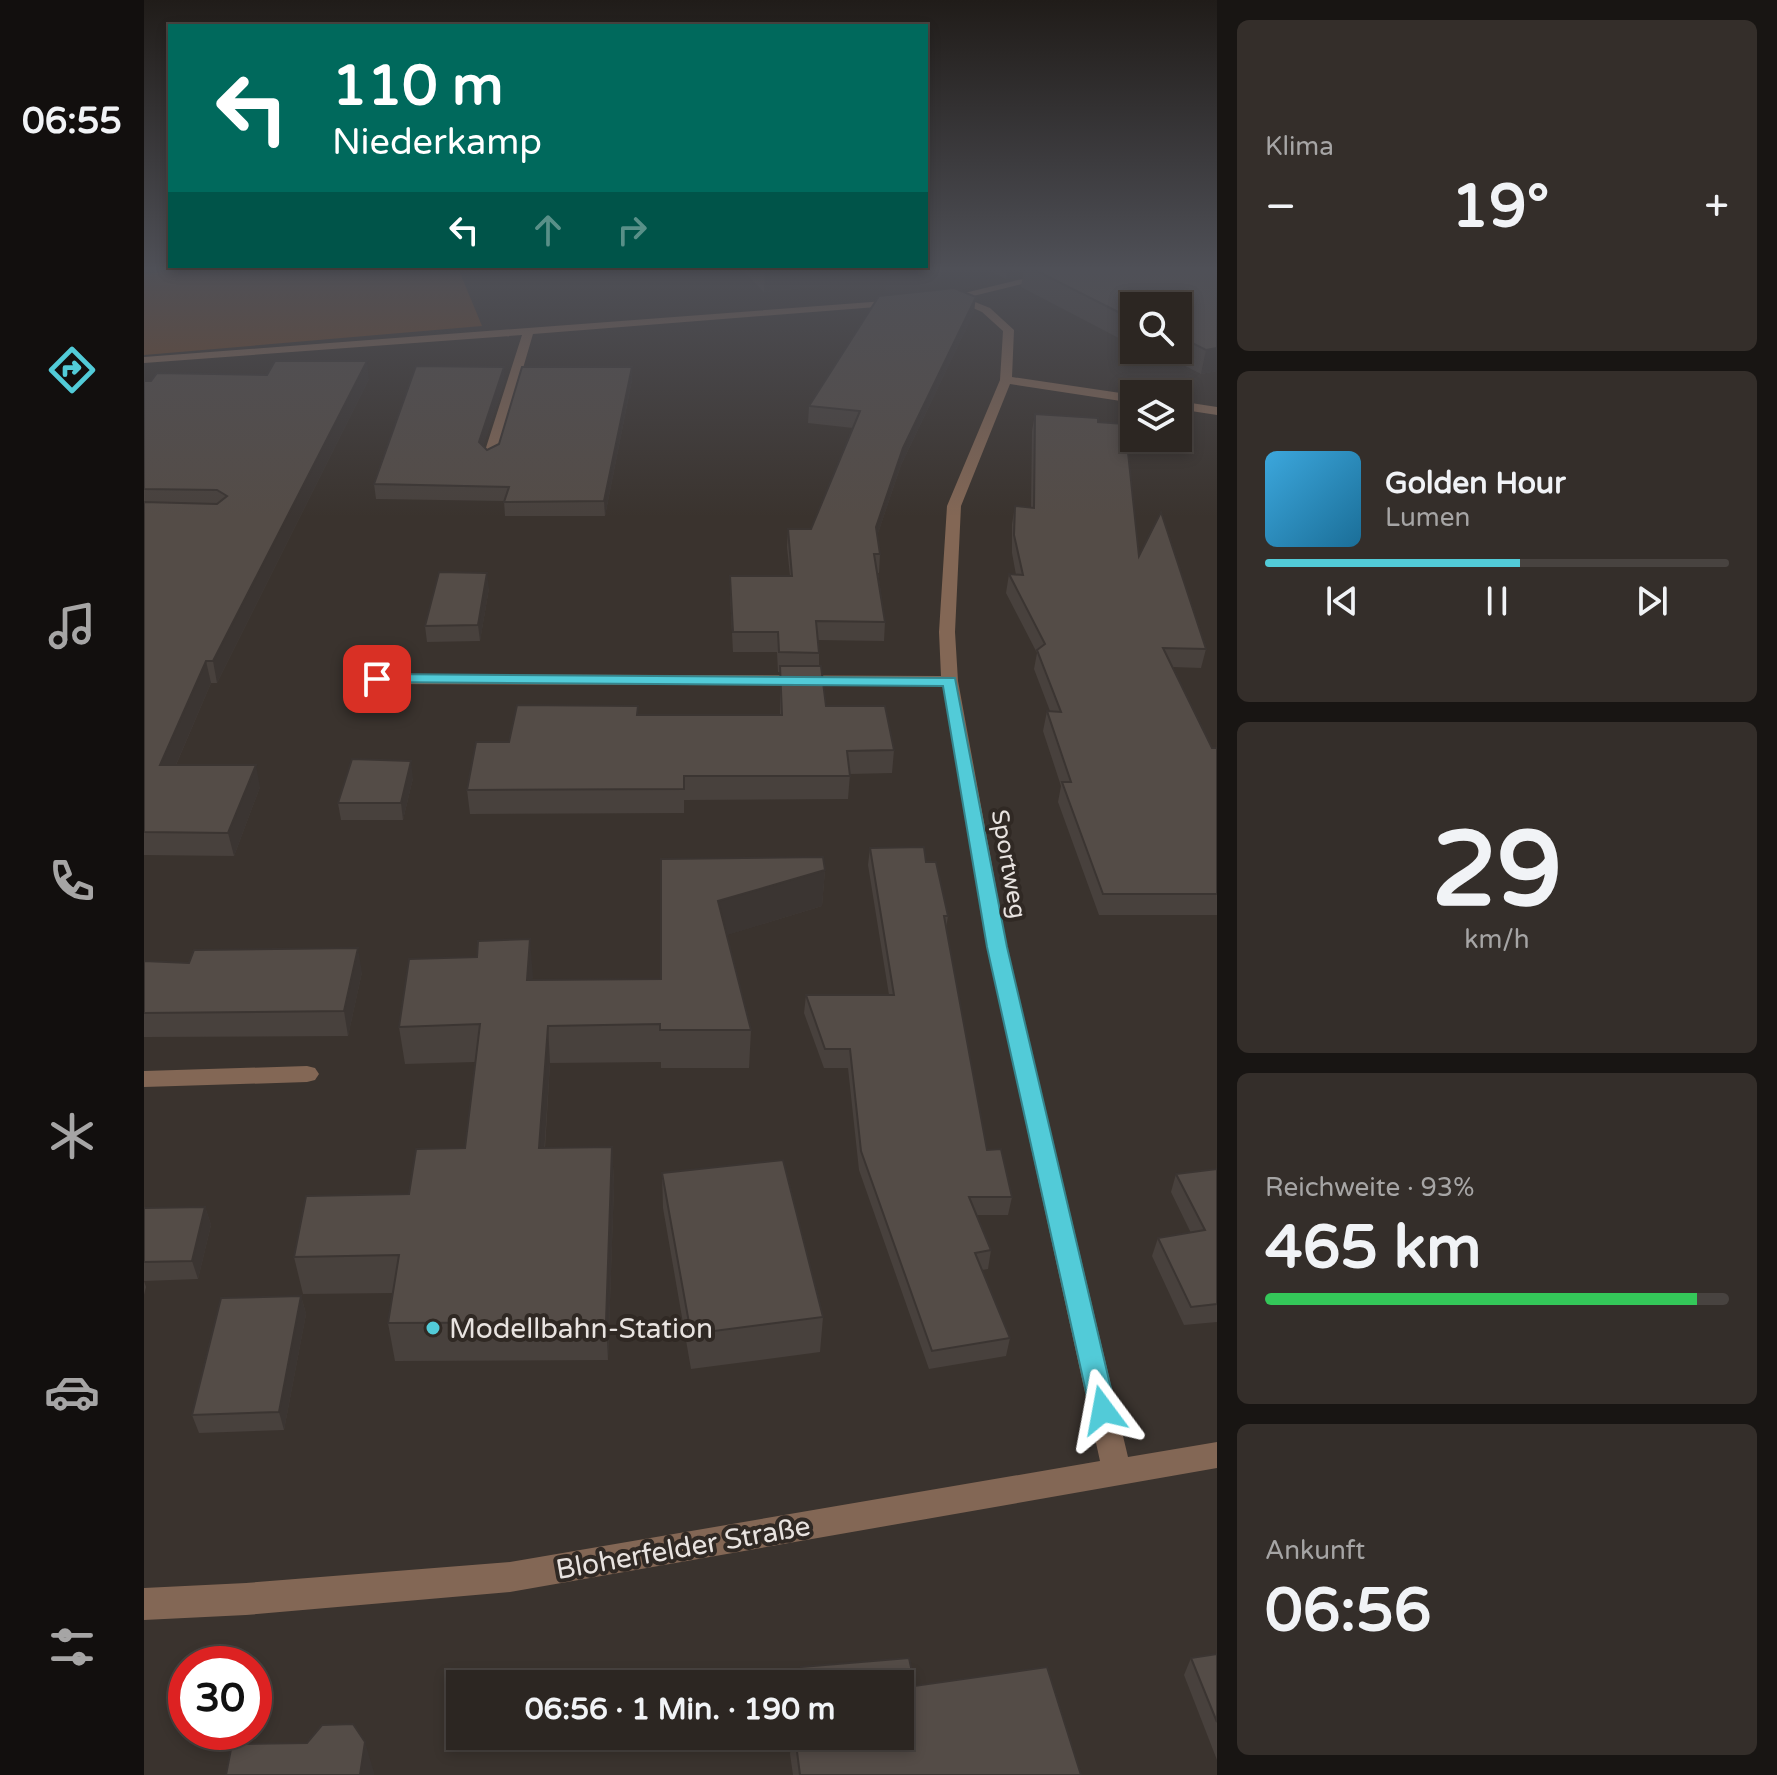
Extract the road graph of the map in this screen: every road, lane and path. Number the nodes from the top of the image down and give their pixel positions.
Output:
1 (262, 351) edge
2 (523, 351) edge
3 (1008, 351) edge
4 (144, 360) edge
5 (1006, 380) junction
6 (1120, 397) edge
7 (1192, 407) edge
8 (1217, 411) edge
9 (490, 457) edge
10 (377, 679) dead end
11 (950, 681) junction
12 (307, 1074) dead end
13 (144, 1079) edge
14 (1217, 1455) edge
15 (1117, 1471) junction
16 (144, 1604) edge

1 - 4 street
2 - 9 street
3 - 5 street, Sportweg
5 - 6 street
5 - 11 street, Sportweg
7 - 8 street
10 - 11 street
11 - 15 street, Sportweg
12 - 13 street
14 - 15 street, Bloherfelder Straße
15 - 16 street, Bloherfelder Straße

